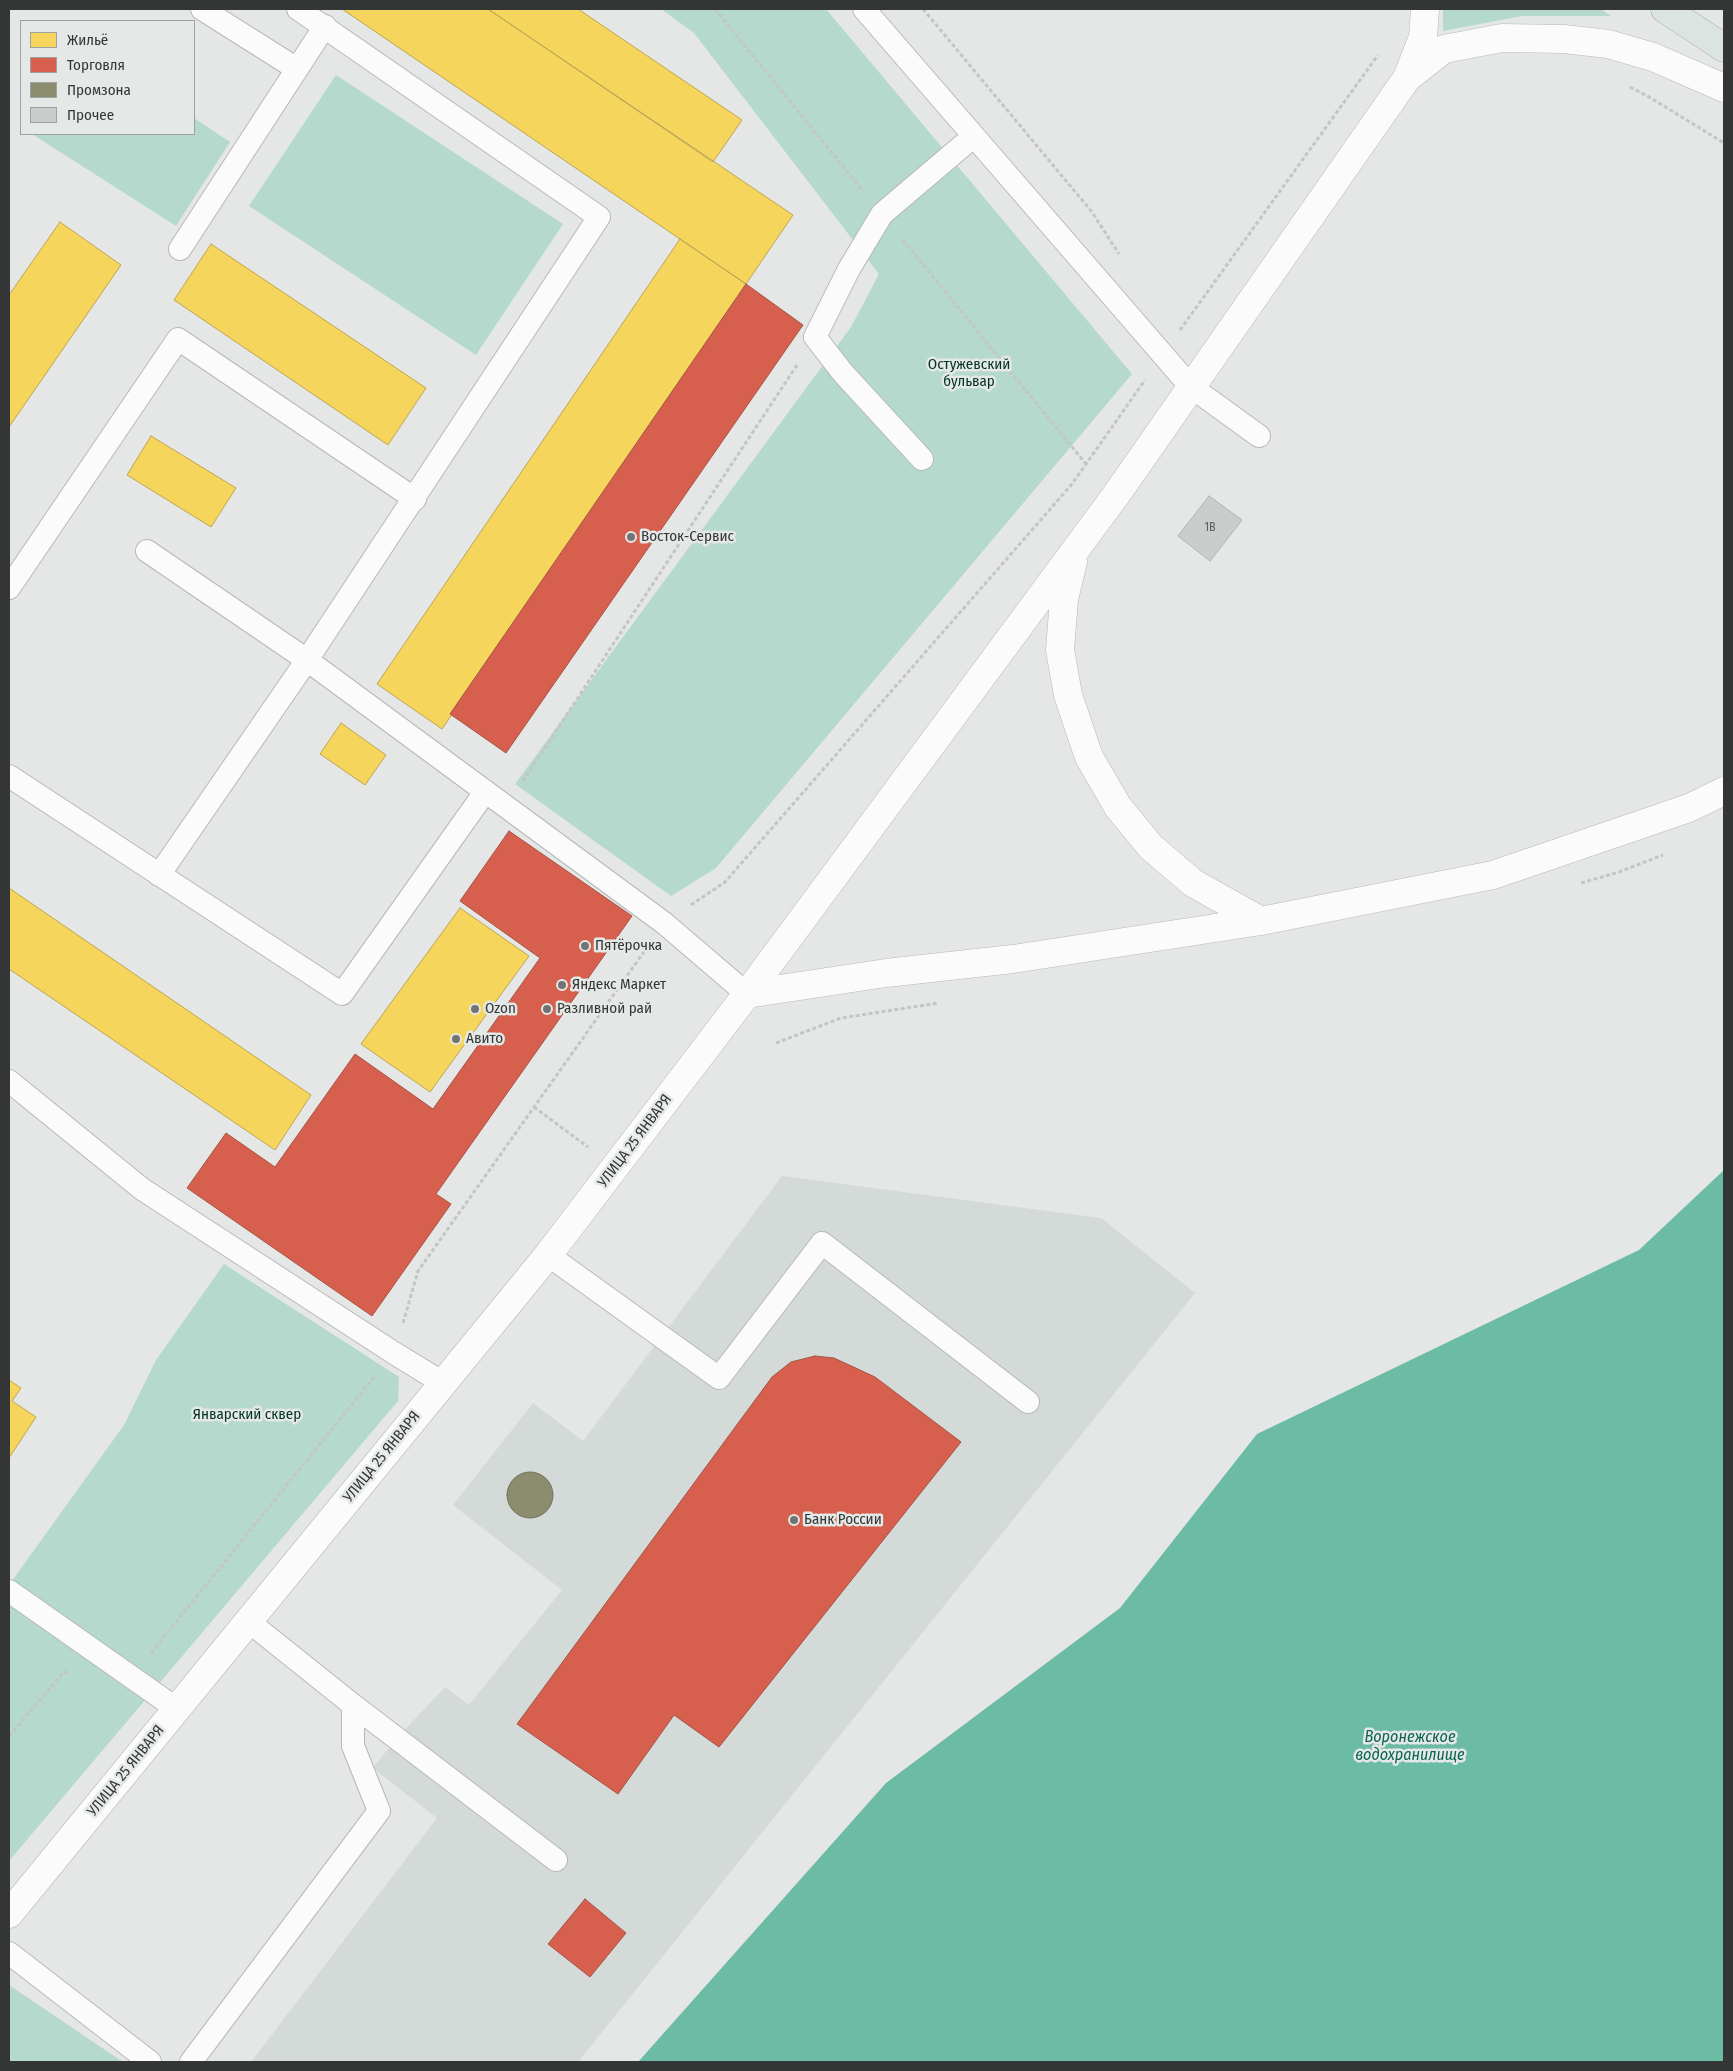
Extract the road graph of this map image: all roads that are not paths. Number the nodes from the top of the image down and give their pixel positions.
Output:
1 (202, 9) edge
2 (298, 9) edge
3 (864, 9) edge
4 (1426, 9) edge
5 (1665, 9) edge
6 (325, 26) junction
7 (1724, 48) edge
8 (296, 70) junction
9 (1407, 78) junction
10 (1724, 88) edge
11 (974, 136) junction
12 (180, 249) dead end
13 (1190, 386) junction
14 (1259, 436) dead end
15 (922, 459) dead end
16 (415, 499) junction
17 (1076, 550) junction
18 (146, 551) dead end
19 (9, 588) edge
20 (307, 660) junction
21 (9, 776) edge
22 (1724, 791) edge
23 (484, 792) junction
24 (159, 875) junction
25 (1261, 921) junction
26 (747, 994) junction
27 (9, 1081) edge
28 (548, 1255) junction
29 (443, 1383) junction
30 (1028, 1402) dead end
31 (9, 1590) edge
32 (248, 1621) junction
33 (353, 1705) junction
34 (177, 1709) junction
35 (556, 1860) dead end
36 (9, 1914) edge
37 (9, 1953) edge
38 (150, 2062) edge
39 (192, 2062) edge

1 - 8 lane
2 - 6 lane
3 - 11 lane
4 - 9 street
5 - 7 main road
6 - 8 lane
6 - 16 lane
8 - 12 lane
9 - 10 street
9 - 13 street, УЛИЦА 25 ЯНВАРЯ
11 - 13 lane
11 - 15 lane
13 - 14 lane
13 - 17 street, УЛИЦА 25 ЯНВАРЯ
16 - 19 lane
16 - 20 lane
17 - 25 street
17 - 26 street, УЛИЦА 25 ЯНВАРЯ
18 - 20 lane
20 - 23 lane
20 - 24 lane
21 - 24 lane
22 - 25 street
23 - 24 lane
23 - 26 lane
25 - 26 street
26 - 28 street, УЛИЦА 25 ЯНВАРЯ
27 - 29 lane
28 - 29 street, УЛИЦА 25 ЯНВАРЯ
28 - 30 lane
29 - 32 street, УЛИЦА 25 ЯНВАРЯ
31 - 34 lane
32 - 33 lane
32 - 34 street, УЛИЦА 25 ЯНВАРЯ
33 - 35 lane
33 - 39 lane
34 - 36 street, УЛИЦА 25 ЯНВАРЯ
37 - 38 lane

